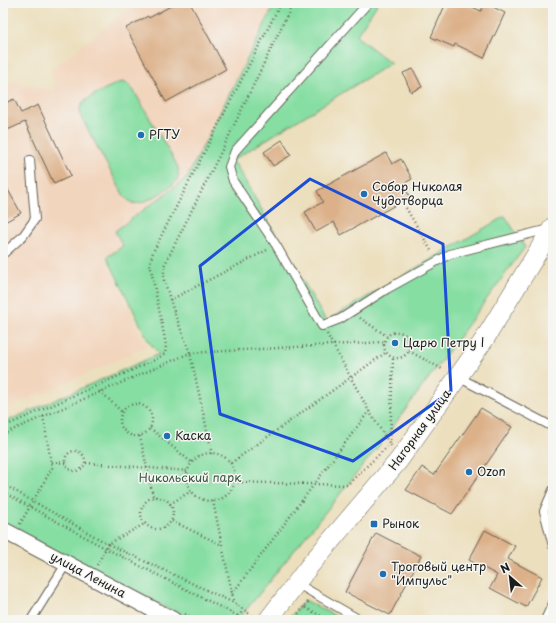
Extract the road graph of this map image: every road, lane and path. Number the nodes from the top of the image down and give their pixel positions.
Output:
1 (281, 3) edge
2 (289, 3) edge
3 (293, 3) edge
4 (368, 3) edge
5 (291, 7) junction
6 (30, 160) dead end
7 (406, 208) dead end
8 (553, 228) edge
9 (276, 245) junction
10 (3, 254) edge
11 (438, 261) junction
12 (170, 300) junction
13 (351, 312) junction
14 (322, 326) junction
15 (387, 336) junction
16 (384, 342) junction
17 (409, 351) junction
18 (190, 353) junction
19 (385, 353) junction
20 (393, 359) junction
21 (350, 377) junction
22 (450, 377) junction
23 (100, 391) junction
24 (121, 411) junction
25 (369, 411) junction
26 (43, 416) junction
27 (3, 427) edge
28 (553, 427) edge
29 (150, 428) junction
30 (3, 434) edge
31 (140, 436) junction
32 (394, 438) dead end
33 (395, 452) junction
34 (211, 454) junction
35 (52, 462) junction
36 (192, 462) junction
37 (65, 463) junction
38 (86, 463) junction
39 (231, 463) junction
40 (146, 468) junction
41 (188, 471) junction
42 (234, 482) junction
43 (315, 483) junction
44 (3, 484) edge
45 (553, 490) edge
46 (191, 491) junction
47 (3, 492) edge
48 (153, 496) junction
49 (33, 501) junction
50 (213, 501) junction
51 (170, 504) junction
52 (172, 521) junction
53 (146, 523) junction
54 (3, 530) edge
55 (108, 544) junction
56 (222, 546) junction
57 (553, 546) edge
58 (106, 548) junction
59 (66, 564) junction
60 (95, 569) dead end
61 (296, 583) junction
62 (314, 593) junction
63 (232, 594) junction
64 (234, 603) junction
65 (553, 603) edge
66 (304, 607) junction
67 (243, 610) junction
68 (238, 616) junction
69 (31, 620) edge
70 (173, 620) edge
71 (236, 620) edge
72 (258, 620) edge
73 (268, 620) edge
74 (293, 620) edge
75 (329, 620) edge
76 (360, 620) edge
77 (545, 620) edge

1 - 27 path
2 - 5 path
3 - 5 path
4 - 9 lane
5 - 12 path
6 - 10 lane
7 - 11 path
8 - 11 lane
8 - 22 street, Нагорная улица
9 - 12 path
9 - 14 lane
11 - 13 lane
12 - 18 path
13 - 14 lane
13 - 15 path
14 - 21 path
15 - 16 path
15 - 17 path
16 - 18 path
16 - 19 path
17 - 20 path
17 - 22 path
18 - 23 path
18 - 34 path
19 - 20 path
19 - 21 path
20 - 33 path
21 - 25 path
21 - 39 path
22 - 28 lane
22 - 33 street, Нагорная улица
23 - 24 path
23 - 26 path
24 - 29 path
24 - 31 path
25 - 33 path
25 - 43 path
26 - 30 path
26 - 35 path
29 - 31 path
29 - 36 path
31 - 40 path
32 - 33 path
33 - 43 path
33 - 61 street, Нагорная улица
34 - 36 path
34 - 39 path
35 - 37 path
35 - 49 path
36 - 41 path
37 - 38 path
37 - 38 path
38 - 40 path
39 - 42 path
40 - 41 path
40 - 48 path
41 - 46 path
42 - 43 path
42 - 50 path
43 - 63 path
44 - 49 path
45 - 57 lane
46 - 50 path
46 - 51 path
47 - 58 path
48 - 51 path
48 - 53 path
49 - 55 path
50 - 56 path
51 - 52 path
52 - 53 path
52 - 56 path
53 - 55 path
54 - 59 street, улица Ленина
55 - 58 path
55 - 64 path
56 - 63 path
58 - 60 path
58 - 68 path
59 - 69 lane
59 - 70 street, улица Ленина
61 - 62 lane
61 - 73 street, Нагорная улица
62 - 66 path
62 - 76 lane
63 - 64 path
64 - 67 path
65 - 77 lane
66 - 74 path
66 - 75 path
67 - 68 path
67 - 72 path
68 - 71 path

